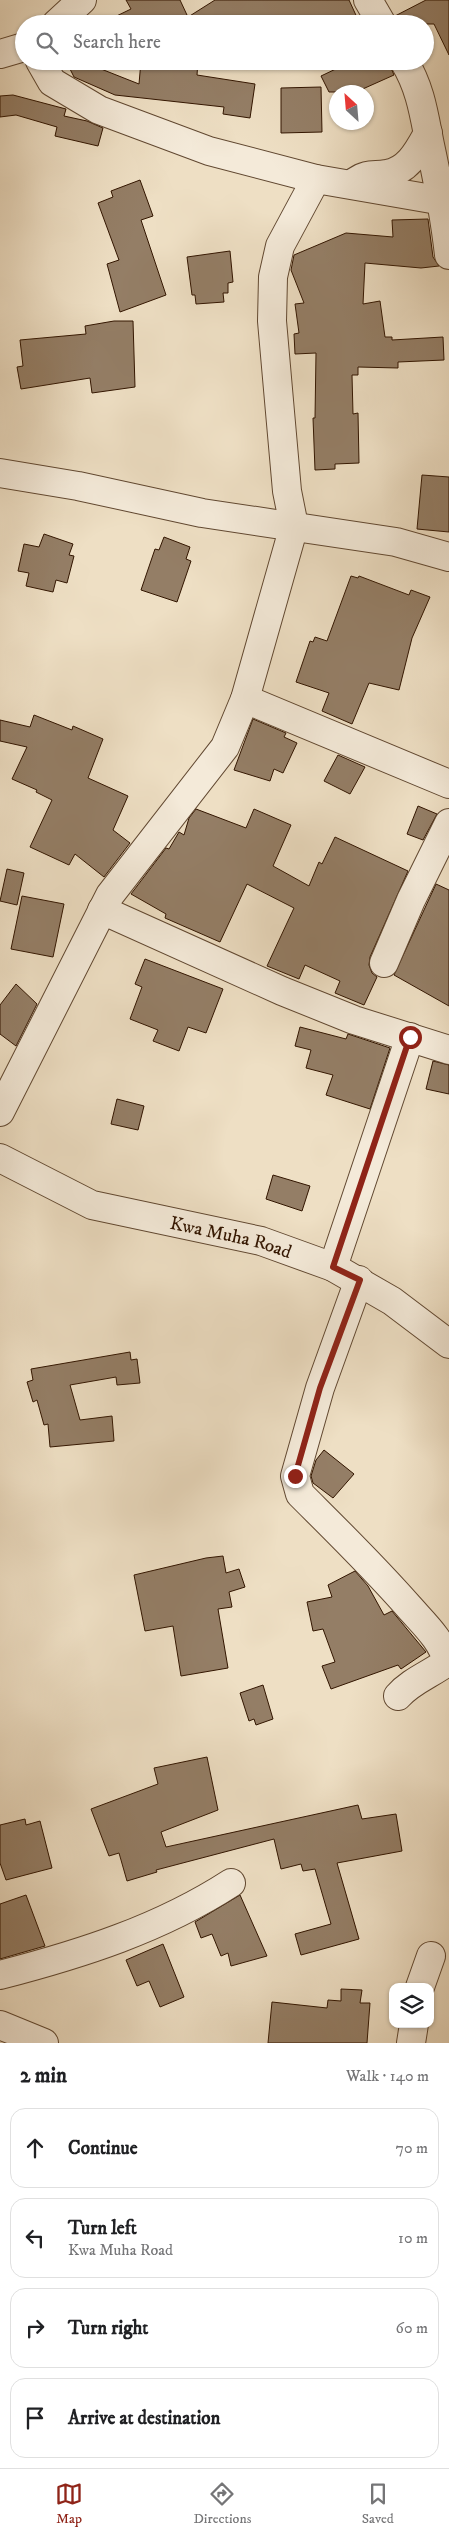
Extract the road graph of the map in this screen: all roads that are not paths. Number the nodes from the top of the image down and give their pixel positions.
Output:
1 (82, 0) edge
2 (368, 0) edge
3 (66, 15) edge
4 (377, 15) edge
5 (15, 50) edge
6 (0, 54) edge
7 (45, 70) edge
8 (410, 70) edge
9 (428, 134) junction
10 (316, 179) junction
11 (351, 185) junction
12 (446, 202) edge
13 (449, 256) edge
14 (0, 473) edge
15 (294, 526) junction
16 (449, 557) edge
17 (245, 699) junction
18 (449, 784) edge
19 (449, 824) edge
20 (102, 910) junction
21 (384, 963) dead end
22 (410, 1037) junction
23 (449, 1050) edge
24 (0, 1112) edge
25 (0, 1158) edge
26 (333, 1267) junction
27 (360, 1280) junction
28 (449, 1344) edge
29 (398, 1696) dead end
30 (231, 1883) dead end
31 (431, 1956) dead end
32 (0, 1975) edge
33 (421, 1983) edge
34 (0, 2025) edge
35 (414, 2028) edge
36 (44, 2043) edge
37 (412, 2043) edge

1 - 3 street
2 - 4 street
5 - 6 street
7 - 10 street
8 - 9 street
9 - 11 street
9 - 12 street
10 - 11 street
10 - 15 street
11 - 12 street
12 - 13 street
14 - 15 street
15 - 16 street
15 - 17 street
17 - 18 street
17 - 20 street
19 - 21 street
20 - 22 street
20 - 24 street
22 - 23 street
22 - 26 street
25 - 26 street, Kwa Muha Road
26 - 27 street, Kwa Muha Road
27 - 28 street, Kwa Muha Road
27 - 29 street
30 - 32 street
31 - 33 street
34 - 36 street
35 - 37 street

